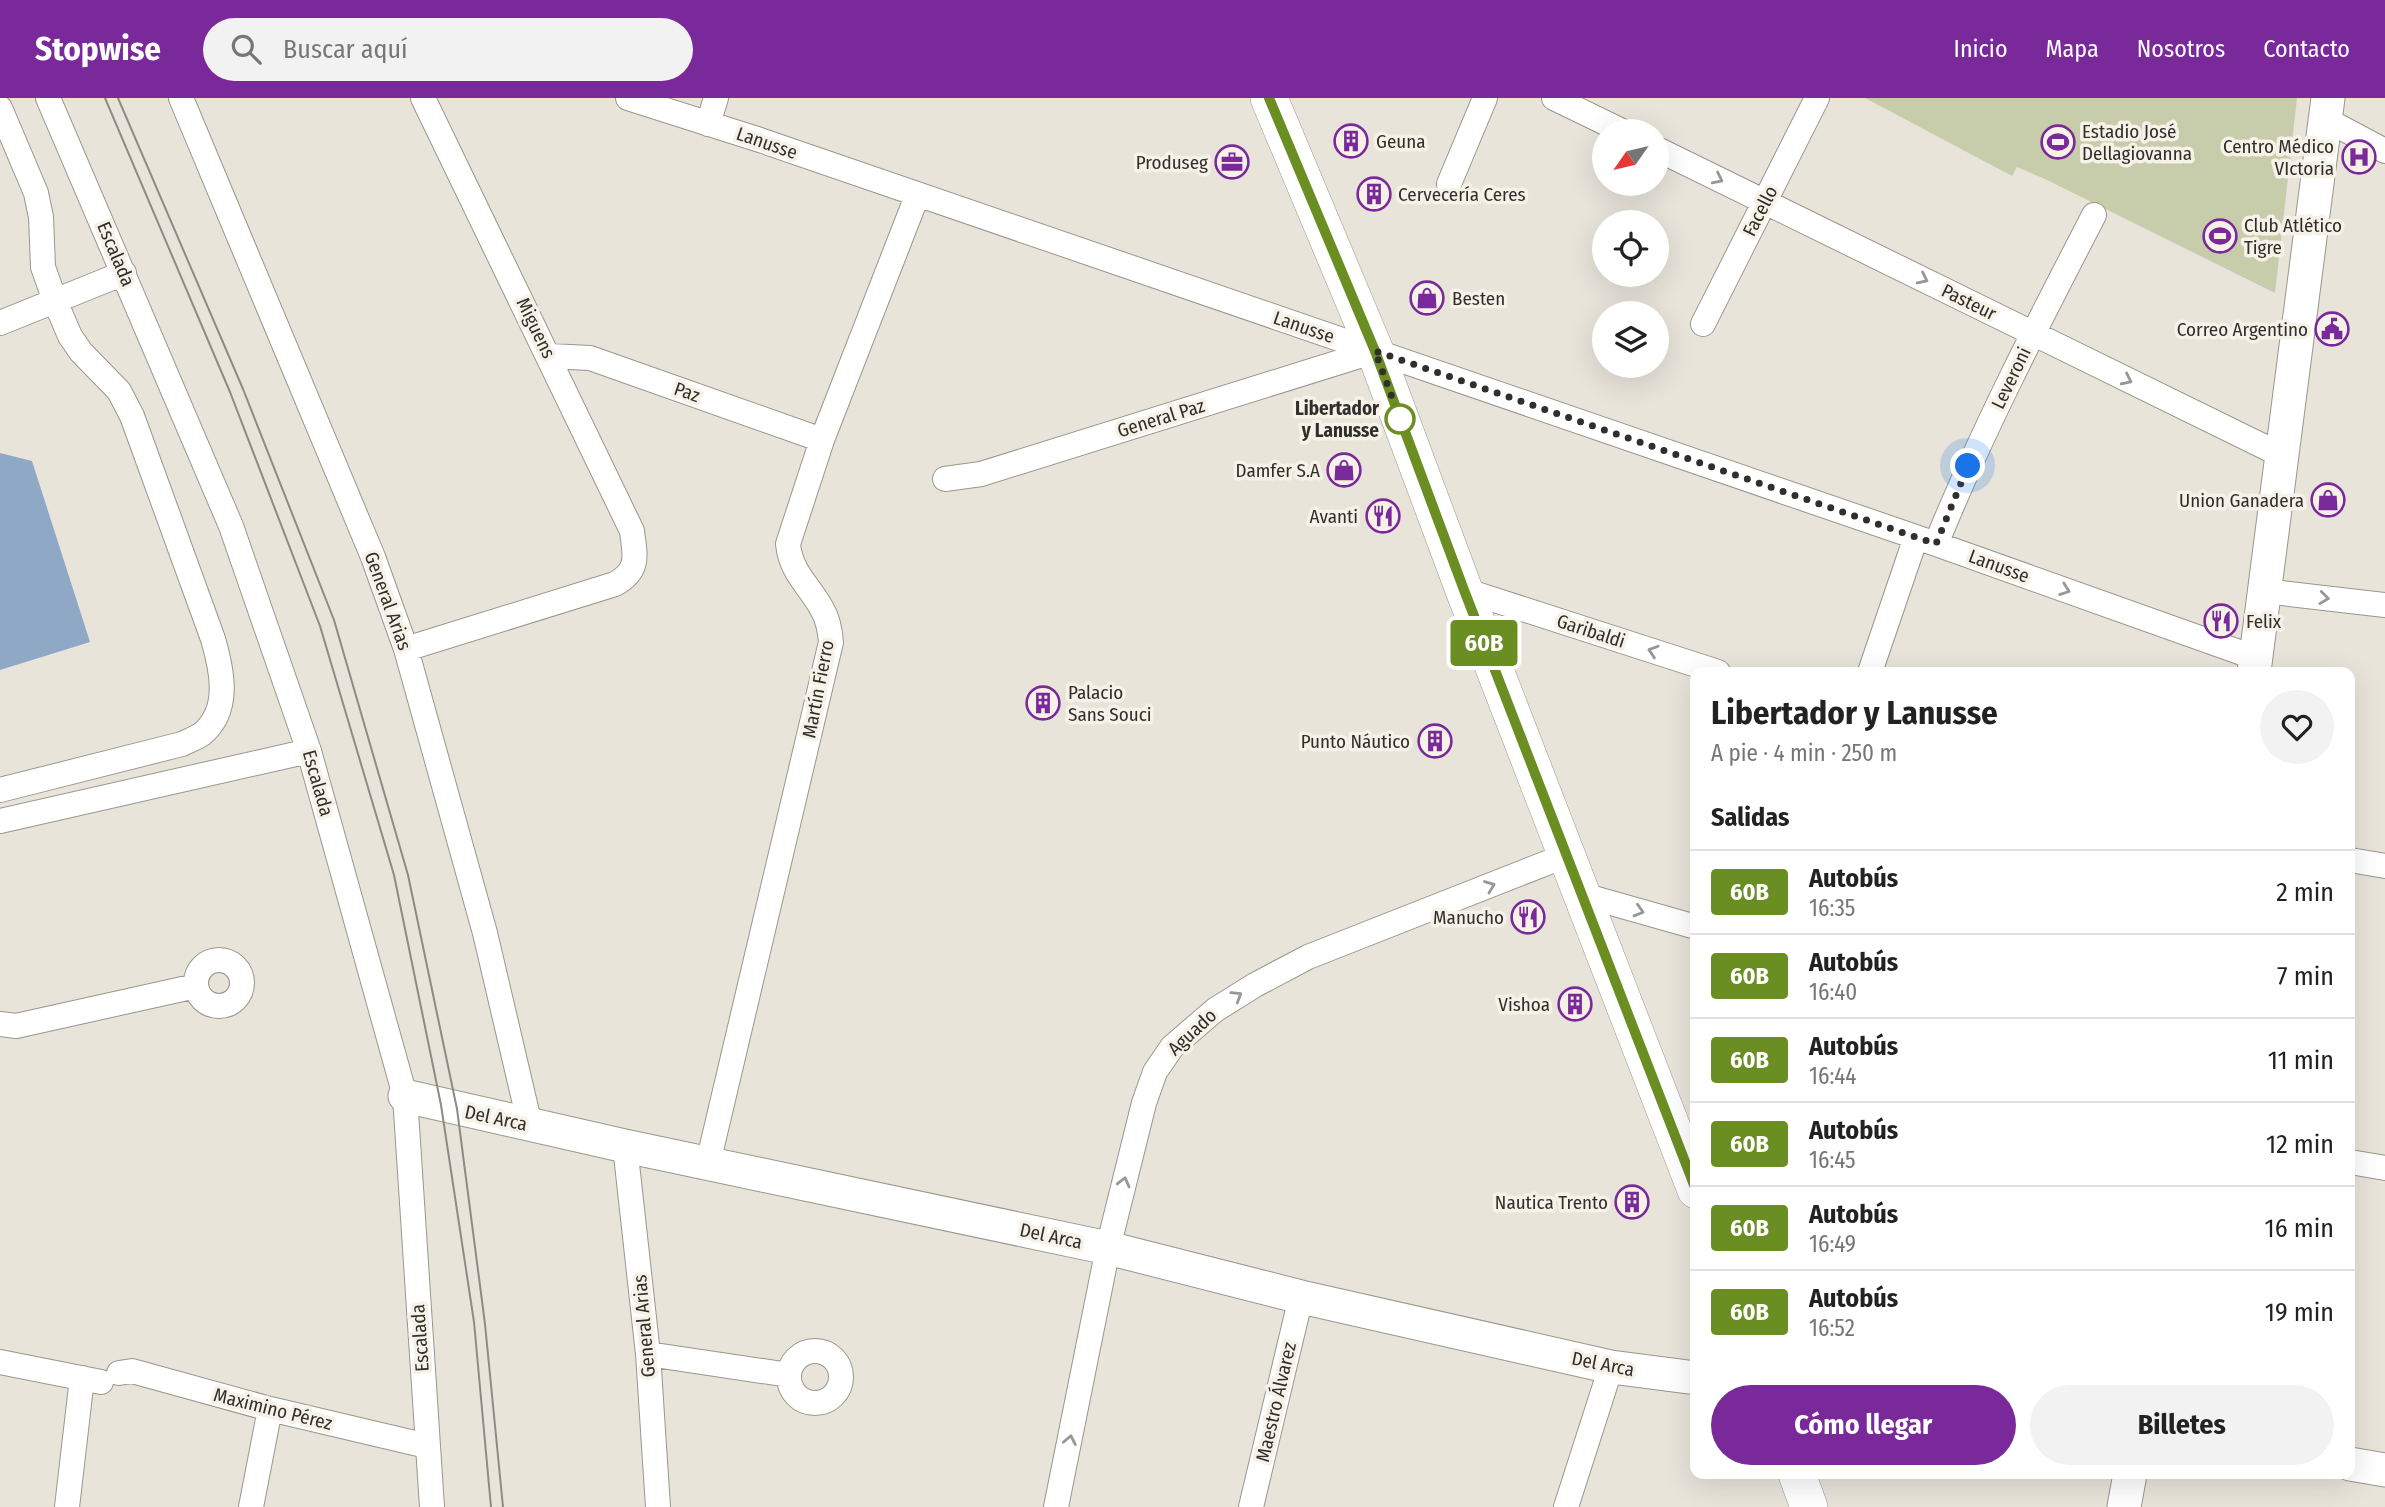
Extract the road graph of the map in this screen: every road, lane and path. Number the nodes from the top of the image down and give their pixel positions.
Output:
1 (48, 98) edge
2 (181, 98) edge
3 (423, 98) edge
4 (628, 98) edge
5 (716, 98) edge
6 (1269, 98) edge
7 (1485, 98) edge
8 (1554, 98) edge
9 (1817, 98) edge
10 (0, 108) edge
11 (2326, 109) edge
12 (1597, 119) edge
13 (708, 124) junction
14 (2385, 151) edge
15 (1670, 155) edge
16 (1449, 184) dead end
17 (917, 196) junction
18 (1764, 201) junction
19 (2094, 215) dead end
20 (124, 273) junction
21 (55, 301) junction
22 (0, 323) edge
23 (1703, 324) dead end
24 (2032, 333) junction
25 (1375, 351) junction
26 (550, 356) junction
27 (822, 440) junction
28 (2281, 455) junction
29 (945, 479) dead end
30 (1926, 541) junction
31 (1464, 590) junction
32 (2264, 591) junction
33 (2385, 605) edge
34 (406, 649) junction
35 (2255, 665) edge
36 (1703, 667) edge
37 (1872, 667) edge
38 (309, 751) junction
39 (0, 790) edge
40 (0, 821) edge
41 (1567, 855) junction
42 (2355, 861) edge
43 (2385, 866) edge
44 (1583, 895) junction
45 (1690, 926) edge
46 (196, 986) dead end
47 (0, 1024) edge
48 (405, 1096) junction
49 (530, 1125) junction
50 (625, 1146) junction
51 (708, 1163) junction
52 (2355, 1163) edge
53 (2385, 1168) edge
54 (1690, 1174) edge
55 (1108, 1248) junction
56 (1301, 1297) junction
57 (648, 1354) junction
58 (0, 1362) edge
59 (1611, 1367) junction
60 (789, 1375) dead end
61 (1690, 1377) edge
62 (101, 1378) junction
63 (270, 1409) junction
64 (427, 1446) junction
65 (2355, 1465) edge
66 (2385, 1470) edge
67 (1799, 1479) edge
68 (1815, 1479) edge
69 (2129, 1479) edge
70 (67, 1507) edge
71 (251, 1507) edge
72 (432, 1507) edge
73 (658, 1507) edge
74 (1056, 1507) edge
75 (1251, 1507) edge
76 (1566, 1507) edge
77 (1809, 1507) edge
78 (1817, 1507) edge
79 (2124, 1507) edge

1 - 20 street, Escalada
2 - 34 street, General Arias
3 - 26 street, Miguens
4 - 13 street, Lanusse
5 - 13 street
6 - 25 main road
7 - 16 street
8 - 12 street
9 - 18 street, Facello
10 - 21 street
11 - 14 street
11 - 28 street
13 - 17 street, Lanusse
15 -> 18 street, Pasteur
17 - 25 street, Lanusse
17 - 27 street, Martín Fierro
18 - 23 street, Facello
18 -> 24 street, Pasteur
19 - 24 street, Leveroni
20 - 21 street
20 - 38 street, Escalada
21 - 22 street
21 - 39 street
24 -> 28 street, Pasteur
24 - 30 street, Leveroni
25 - 29 street, General Paz
25 - 30 street, Lanusse
25 - 31 main road
26 - 27 street, Paz
26 - 34 street, Miguens
27 - 51 street, Martín Fierro
28 - 32 street
30 -> 35 street, Lanusse
30 - 37 street, Leveroni
36 -> 31 street, Garibaldi
31 - 41 main road
32 -> 33 street
32 - 35 street
34 - 49 street, General Arias
38 - 40 street
38 - 48 street, Escalada
41 - 44 main road
55 -> 41 street, Aguado
42 - 43 street
44 -> 45 street
44 - 54 main road
46 - 47 street
48 - 49 street, Del Arca
48 - 64 street, Escalada
49 - 50 street, Del Arca
50 - 51 street, Del Arca
50 - 57 street, General Arias
51 - 55 street, Del Arca
52 - 53 street
55 - 56 street, Del Arca
74 -> 55 street, Aguado
56 - 59 street, Del Arca
56 - 75 street, Maestro Álvarez
57 - 60 street
57 - 73 street, General Arias
58 - 62 street, Maximino Pérez
59 - 61 street, Del Arca
59 - 76 street
62 - 63 street, Maximino Pérez
62 - 70 street
63 - 64 street, Maximino Pérez
63 - 71 street
64 - 72 street, Escalada
65 - 66 street
67 - 77 main road
68 - 78 main road
69 - 79 street

